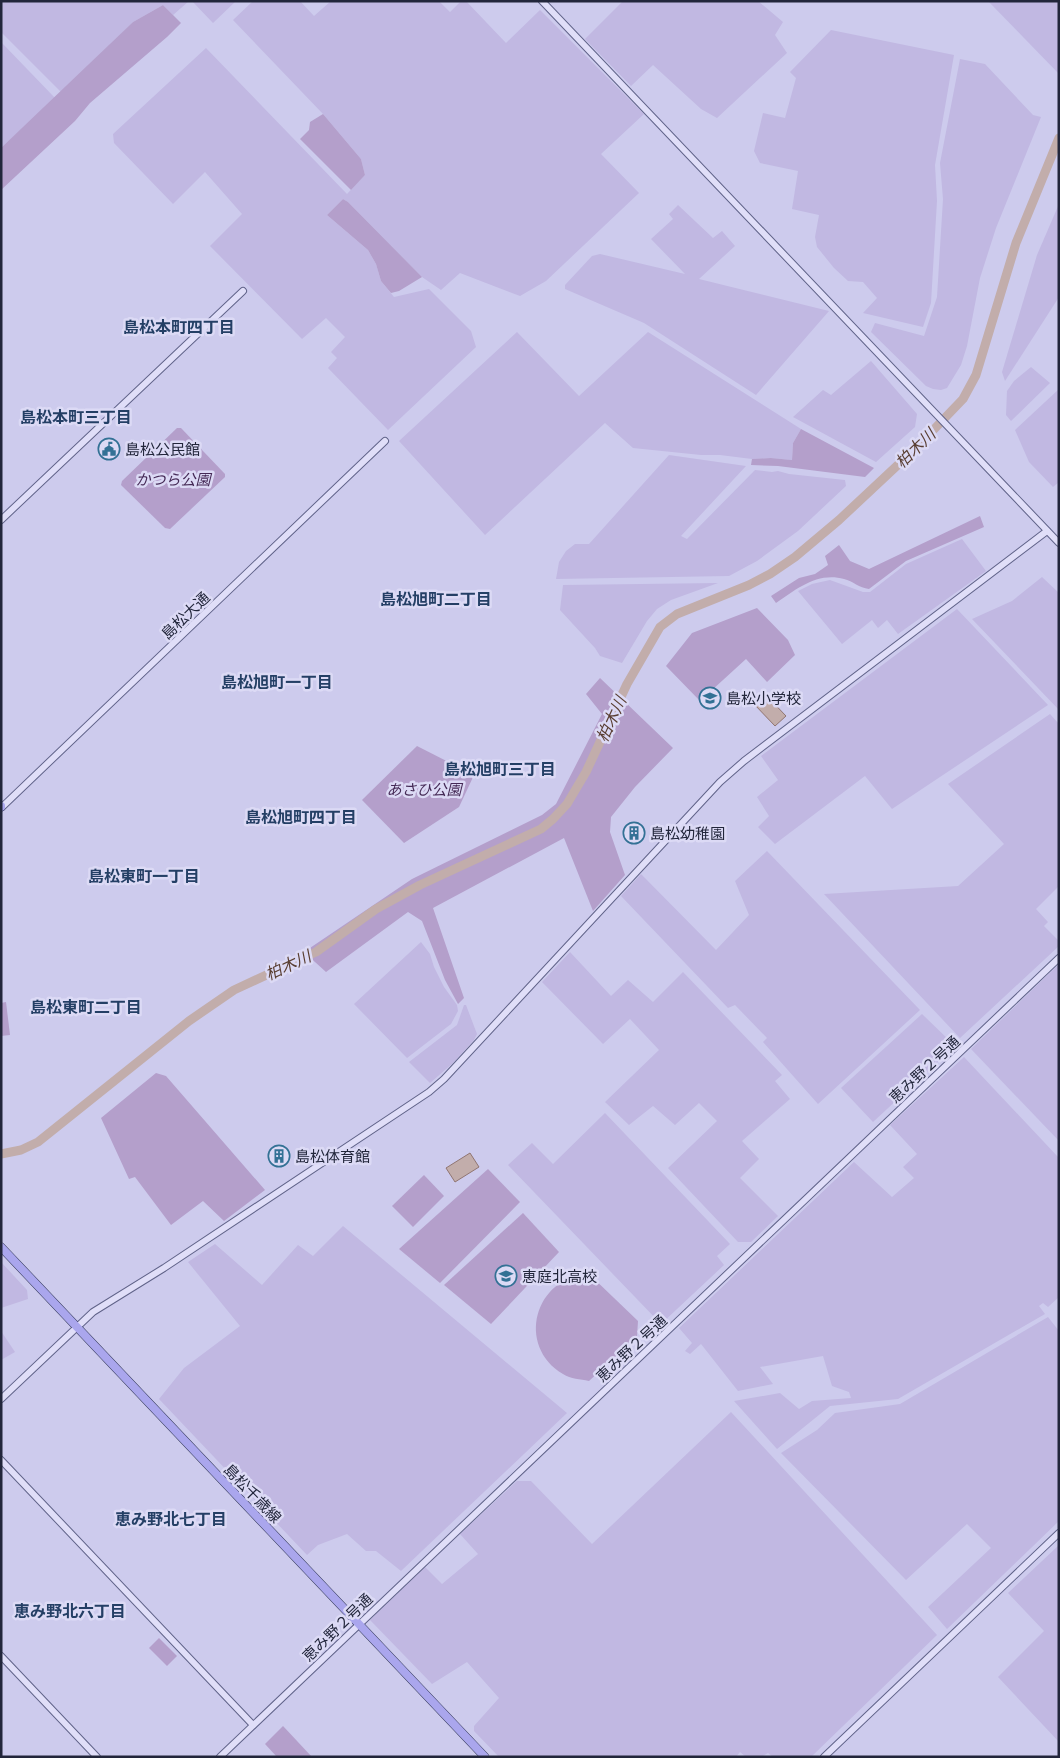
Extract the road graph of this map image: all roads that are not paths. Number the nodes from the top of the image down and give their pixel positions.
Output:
1 (542, 1) edge
2 (243, 291) dead end
3 (386, 441) dead end
4 (1, 520) edge
5 (1047, 530) junction
6 (1059, 544) edge
7 (1, 807) edge
8 (1059, 958) edge
9 (1, 1247) edge
10 (77, 1328) junction
11 (1, 1399) edge
12 (1, 1460) edge
13 (1059, 1533) edge
14 (359, 1623) junction
15 (1, 1656) edge
16 (253, 1725) junction
17 (97, 1757) edge
18 (220, 1757) edge
19 (485, 1757) edge
20 (824, 1757) edge

1 - 5 street
2 - 4 street
3 - 7 street, 島松大通
5 - 6 street
5 - 10 street
8 - 14 street, 恵み野２号通
9 - 10 main road, 島松千歳線
10 - 11 street
10 - 14 main road, 島松千歳線
12 - 16 street
13 - 20 street
14 - 16 street, 恵み野２号通
14 - 19 main road, 島松千歳線
15 - 17 street
16 - 18 street, 恵み野２号通

